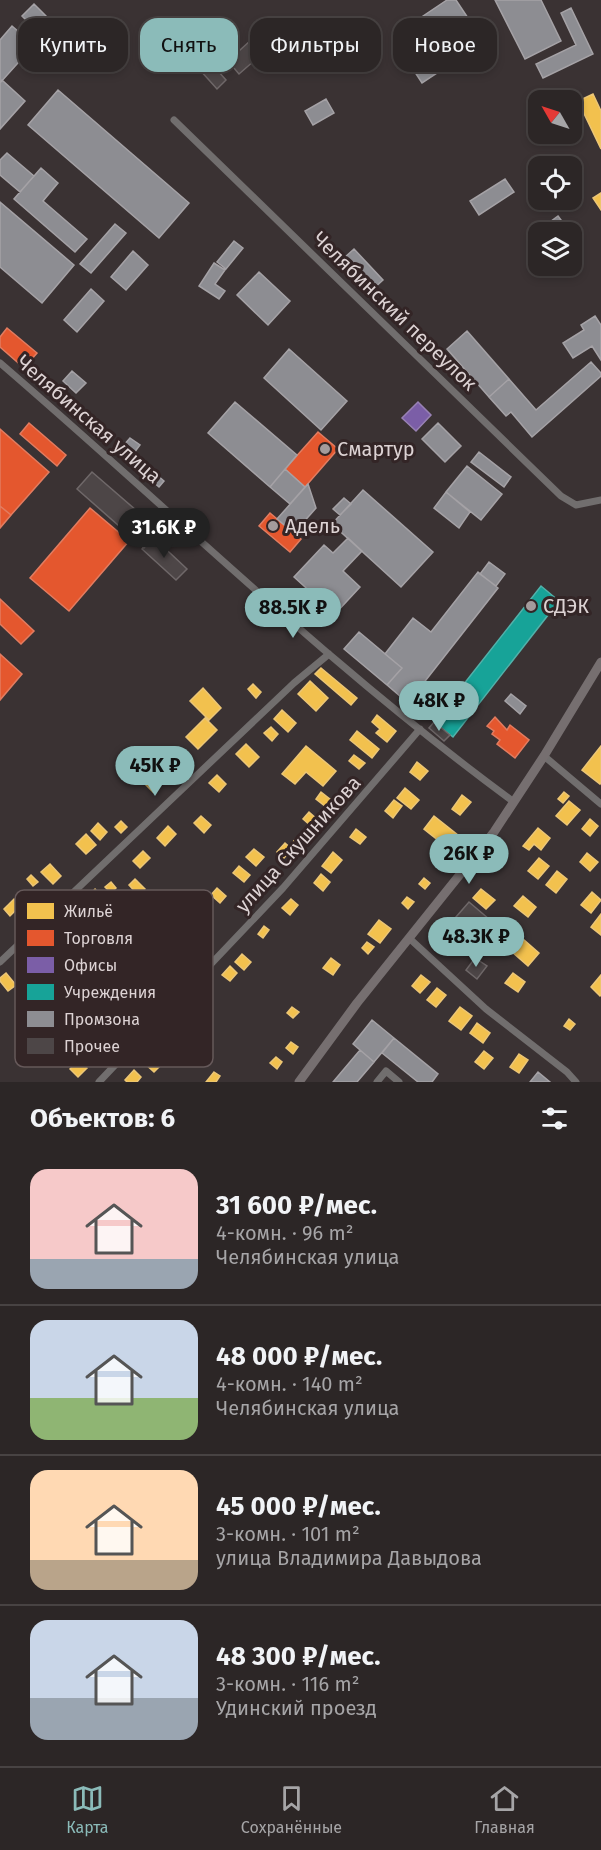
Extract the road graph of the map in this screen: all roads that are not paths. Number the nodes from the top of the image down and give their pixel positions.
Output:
1 (174, 120) dead end
2 (0, 363) edge
3 (601, 500) edge
4 (328, 654) junction
5 (601, 662) edge
6 (420, 729) junction
7 (544, 756) junction
8 (514, 802) junction
9 (601, 804) edge
10 (76, 890) edge
11 (409, 938) junction
12 (15, 948) edge
13 (0, 962) edge
14 (213, 962) edge
15 (113, 1067) edge
16 (99, 1082) edge
17 (299, 1082) edge
18 (377, 1082) edge
19 (399, 1082) edge
20 (576, 1082) edge

1 - 3 street, Челябинский переулок
2 - 4 street, Челябинская улица
4 - 6 street, Челябинская улица
4 - 10 street
5 - 7 street
6 - 8 street, Челябинская улица
6 - 14 street, улица Скушникова
7 - 8 street
7 - 9 street
8 - 11 street
11 - 17 street
11 - 20 street
12 - 13 street
15 - 16 street, улица Скушникова
18 - 19 street

